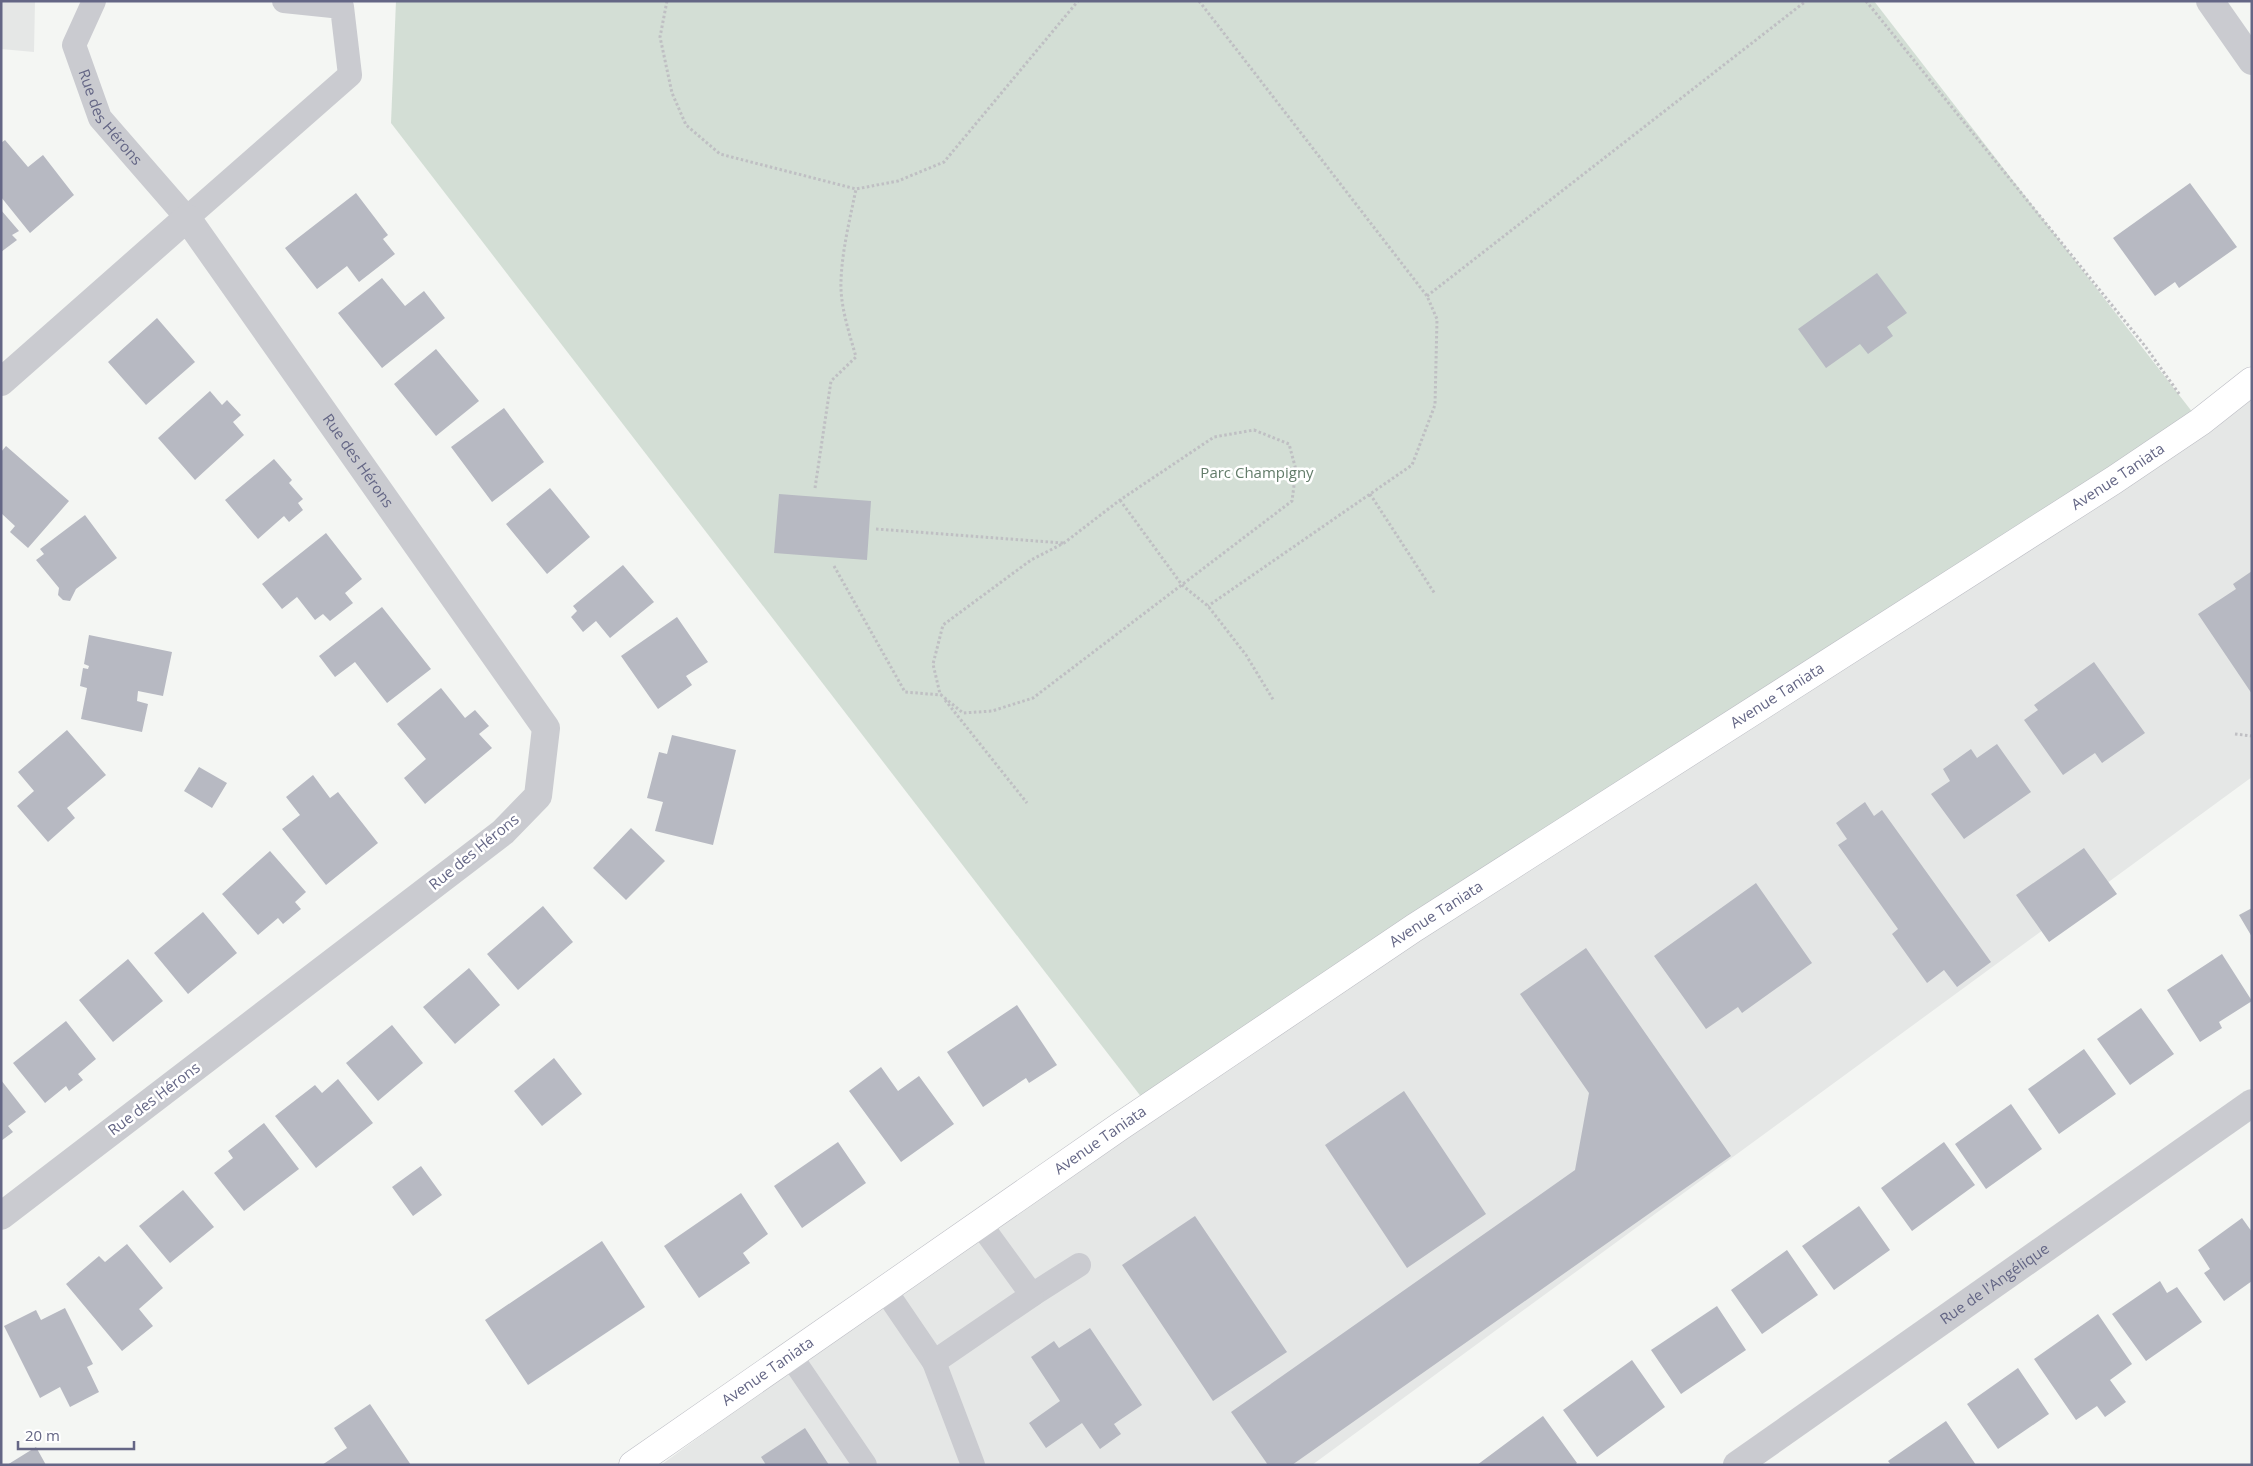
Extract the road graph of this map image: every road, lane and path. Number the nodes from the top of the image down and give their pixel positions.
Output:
1 (94, 1) edge
2 (284, 1) edge
3 (667, 1) edge
4 (1078, 1) edge
5 (1199, 1) edge
6 (1806, 1) edge
7 (1866, 1) edge
8 (2210, 1) edge
9 (2252, 61) edge
10 (856, 189) junction
11 (187, 218) junction
12 (1427, 296) junction
13 (2252, 381) edge
14 (1, 382) edge
15 (2200, 422) junction
16 (815, 488) dead end
17 (1370, 494) junction
18 (1120, 500) junction
19 (876, 529) dead end
20 (1064, 543) junction
21 (834, 566) dead end
22 (1182, 585) junction
23 (1435, 594) dead end
24 (1208, 606) junction
25 (940, 694) junction
26 (1274, 701) dead end
27 (2235, 734) dead end
28 (2252, 736) edge
29 (1028, 803) dead end
30 (2252, 1103) edge
31 (1, 1216) edge
32 (981, 1225) junction
33 (1079, 1265) dead end
34 (885, 1290) junction
35 (1032, 1295) junction
36 (790, 1355) junction
37 (934, 1362) junction
38 (633, 1465) edge
39 (865, 1465) edge
40 (973, 1465) edge
41 (1737, 1465) edge

1 - 11 lane, Rue des Hérons
2 - 11 lane
3 - 10 path
4 - 10 path
5 - 12 path
6 - 12 path
7 - 15 path
8 - 9 street
10 - 16 path
11 - 14 street
11 - 31 street, Rue des Hérons
12 - 17 path
13 - 15 main road, Avenue Taniata
15 - 32 main road, Avenue Taniata
17 - 23 path
17 - 24 path
18 - 20 path
18 - 22 path
18 - 22 path
19 - 20 path
20 - 25 path
21 - 25 path
22 - 24 path
22 - 25 path
24 - 26 path
25 - 29 path
27 - 28 path
30 - 41 street, Rue de l'Angélique
32 - 34 main road, Avenue Taniata
32 - 35 lane
33 - 35 lane
34 - 36 main road, Avenue Taniata
34 - 37 lane
35 - 37 lane
36 - 38 main road, Avenue Taniata
36 - 39 lane
37 - 40 lane

